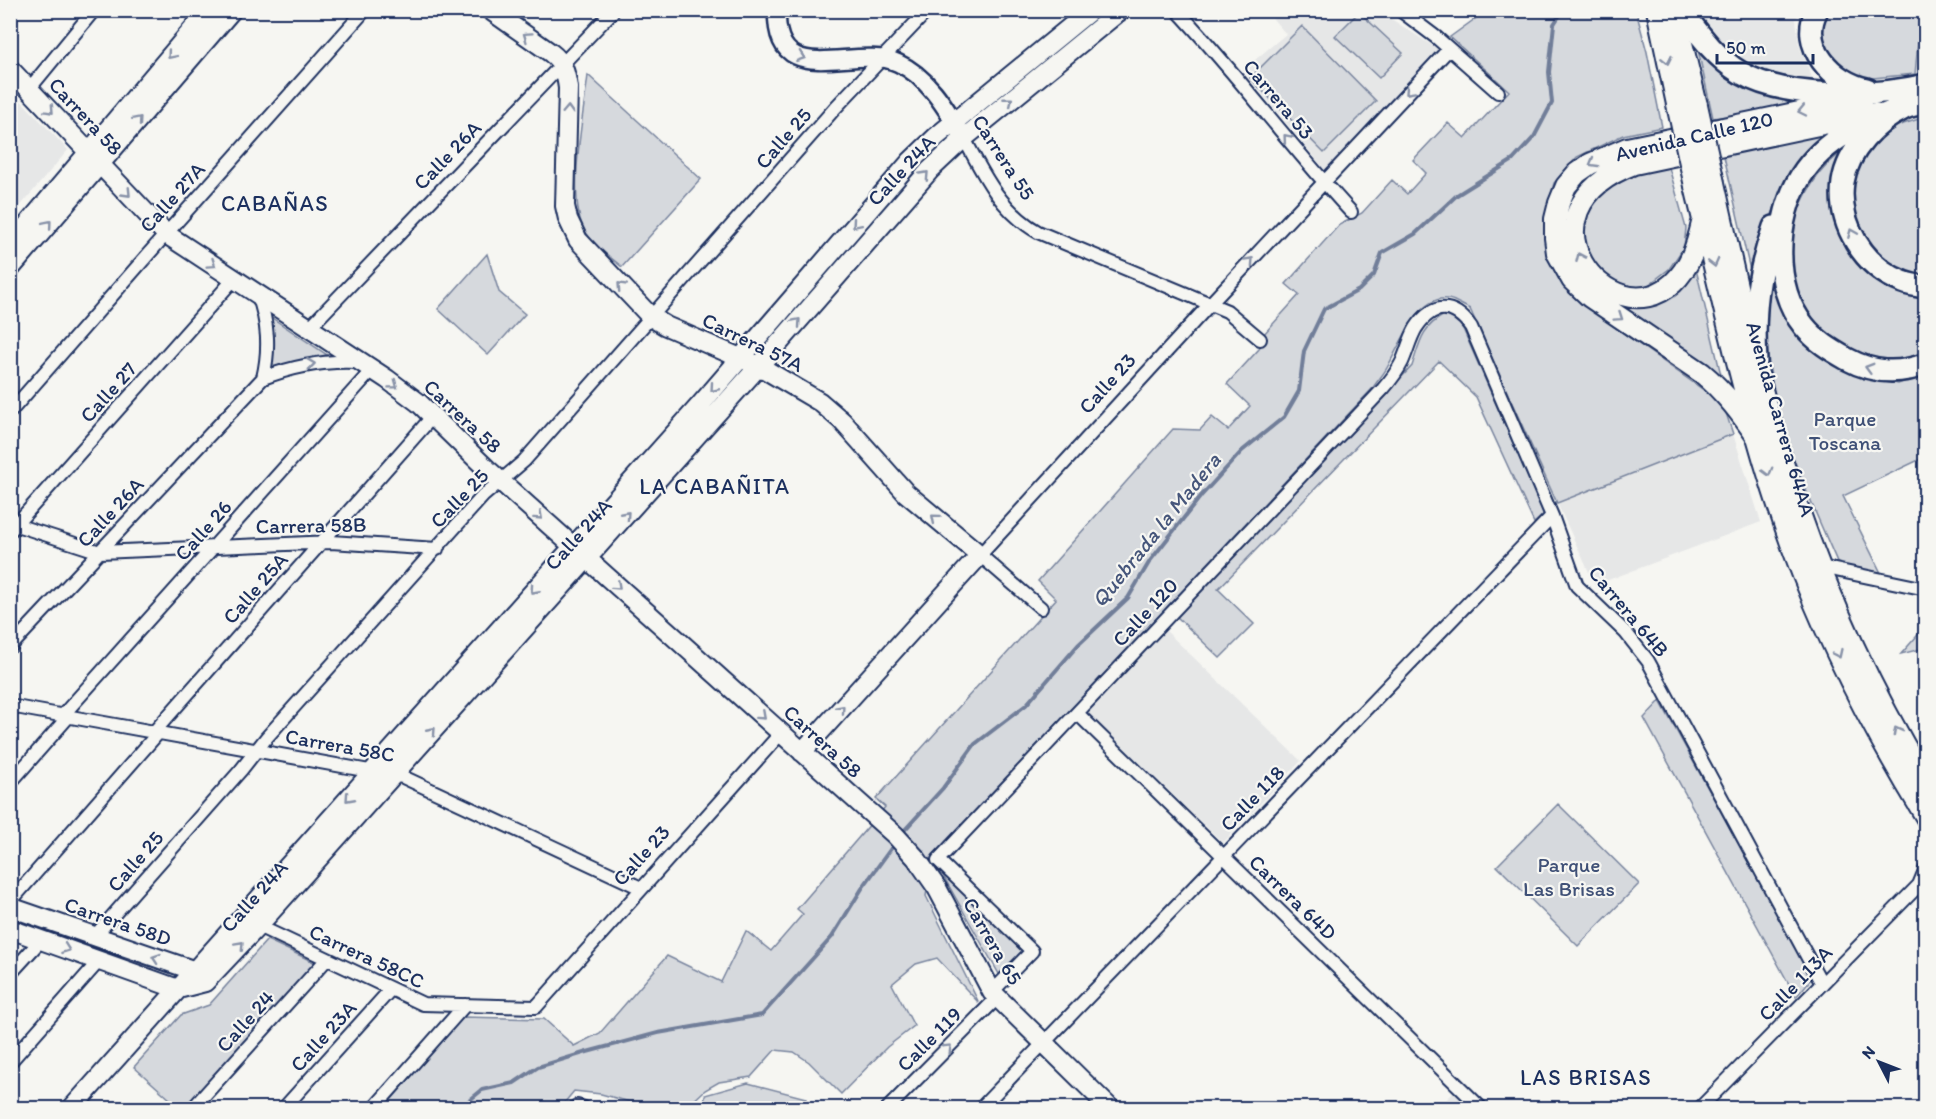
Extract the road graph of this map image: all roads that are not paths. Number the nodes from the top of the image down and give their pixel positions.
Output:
1 (94, 10) edge
2 (209, 10) edge
3 (232, 10) edge
4 (364, 10) edge
5 (490, 10) edge
6 (614, 10) edge
7 (777, 10) edge
8 (928, 10) edge
9 (1091, 10) edge
10 (1121, 10) edge
11 (1177, 10) edge
12 (1657, 10) edge
13 (1674, 10) edge
14 (1681, 10) edge
15 (1816, 10) edge
16 (1401, 11) edge
17 (1449, 48) junction
18 (881, 58) junction
19 (561, 63) junction
20 (10, 69) edge
21 (1926, 85) edge
22 (30, 88) junction
23 (1498, 92) dead end
24 (1910, 100) edge
25 (1688, 107) junction
26 (954, 122) junction
27 (963, 138) junction
28 (94, 158) junction
29 (1800, 176) junction
30 (1324, 183) junction
31 (1705, 184) junction
32 (1351, 212) dead end
33 (1703, 220) junction
34 (166, 234) junction
35 (10, 245) edge
36 (10, 269) edge
37 (234, 279) junction
38 (1926, 287) edge
39 (258, 295) junction
40 (1210, 304) junction
41 (651, 317) junction
42 (1463, 317) joint
43 (309, 328) junction
44 (1260, 339) dead end
45 (741, 357) junction
46 (1756, 362) junction
47 (1926, 364) edge
48 (367, 366) junction
49 (759, 366) junction
50 (263, 378) junction
51 (10, 412) edge
52 (433, 416) junction
53 (1759, 440) junction
54 (500, 481) junction
55 (1552, 516) junction
56 (12, 526) edge
57 (321, 543) junction
58 (214, 547) junction
59 (437, 549) junction
60 (100, 552) junction
61 (580, 552) junction
62 (980, 555) junction
63 (1821, 567) junction
64 (1926, 589) edge
65 (1041, 608) dead end
66 (10, 647) edge
67 (10, 705) edge
68 (1077, 713) junction
69 (66, 715) junction
70 (157, 732) junction
71 (781, 733) junction
72 (257, 750) junction
73 (802, 752) junction
74 (373, 771) junction
75 (393, 774) junction
76 (1926, 782) edge
77 (10, 783) edge
78 (872, 815) joint
79 (1926, 817) edge
80 (1223, 856) junction
81 (1926, 868) edge
82 (1922, 884) edge
83 (641, 888) junction
84 (10, 902) edge
85 (10, 907) edge
86 (258, 926) junction
87 (10, 929) edge
88 (94, 937) junction
89 (41, 940) junction
90 (1032, 951) joint
91 (327, 958) junction
92 (99, 961) junction
93 (10, 974) edge
94 (202, 974) junction
95 (1822, 984) junction
96 (178, 989) junction
97 (391, 989) junction
98 (994, 995) junction
99 (465, 1005) junction
100 (536, 1006) joint
101 (1043, 1043) junction
102 (10, 1062) edge
103 (72, 1108) edge
104 (193, 1108) edge
105 (284, 1108) edge
106 (375, 1108) edge
107 (888, 1108) edge
108 (981, 1108) edge
109 (1110, 1108) edge
110 (1481, 1108) edge
111 (1700, 1108) edge

1 - 22 street
2 -> 28 main road
28 -> 3 main road
4 - 34 street, Calle 27A
19 -> 5 main road
6 - 19 street, Calle 26A
7 -> 18 street, Carrera 55
8 - 18 street, Calle 25
9 - 26 main road, Calle 24A
27 -> 10 main road, Calle 24A
30 -> 11 street, Carrera 53
12 -> 25 main road, Avenida Carrera 64AA
13 - 25 main road, Avenida Carrera 64AA
14 - 24 highway
15 - 24 highway
16 - 17 street
17 - 23 street
17 -> 30 street, Calle 23
18 - 26 street, Carrera 55
18 - 41 street, Calle 25
41 -> 19 main road, Carrera 57A
19 - 43 street, Calle 26A
20 - 22 main road, Carrera 58
21 - 24 highway, Avenida Calle 120
22 -> 28 main road, Carrera 58
24 - 29 highway
33 -> 24 main road, Avenida Calle 120
38 -> 24 highway, Avenida Calle 120
24 -> 53 main road, Avenida Calle 120
25 - 31 main road, Avenida Carrera 64AA, bridge
26 - 27 street, Carrera 55
26 -> 45 main road, Calle 24A
27 - 40 street, Carrera 55
49 -> 27 main road, Calle 24A
28 -> 34 main road, Carrera 58
28 - 35 main road
36 -> 28 main road
29 - 46 highway
47 -> 29 highway
30 - 32 street, Carrera 53
40 -> 30 street, Calle 23
31 - 33 main road, Avenida Carrera 64AA
31 - 46 main road, Avenida Carrera 64AA
33 -> 53 main road, Avenida Carrera 64AA
34 -> 37 main road, Carrera 58
34 - 51 street, Calle 27A
37 - 39 main road, Carrera 58
37 - 56 street, Calle 27
39 - 43 main road, Carrera 58
39 - 50 street
40 - 44 street, Carrera 55
40 - 62 street, Calle 23
41 - 45 main road, Carrera 57A
41 - 54 street, Calle 25
42 - 55 street, Carrera 64B
42 - 68 street, Calle 120
43 - 48 main road, Carrera 58
45 - 49 main road, Carrera 57A
45 -> 61 main road, Calle 24A
46 - 63 main road, Avenida Carrera 64AA
50 -> 48 street, Calle 26A
48 -> 52 main road, Carrera 58
48 - 58 street, Calle 26
61 -> 49 main road, Calle 24A
62 -> 49 main road, Carrera 57A
50 - 60 street, Calle 26A
52 - 54 main road, Carrera 58
52 - 57 street, Calle 25A
53 -> 79 main road, Avenida Carrera 64AA
54 - 59 street, Calle 25
54 -> 61 main road, Carrera 58
55 - 80 street, Calle 118
55 - 95 street, Carrera 64B
56 - 60 street, Carrera 58B
57 - 58 street, Carrera 58B
57 - 59 street, Carrera 58B
57 - 70 street, Calle 25A
58 - 60 street, Carrera 58B
58 - 69 street, Calle 26
59 - 72 street, Calle 25
60 - 66 street, Calle 26A
61 -> 71 main road, Carrera 58
61 -> 74 main road, Calle 24A
75 -> 61 main road, Calle 24A
62 - 65 street, Carrera 57A
73 -> 62 main road, Calle 23
63 - 64 street
76 -> 63 main road, Avenida Carrera 64AA
67 - 69 street, Carrera 58C
68 - 80 street, Carrera 64D
68 - 90 street, Calle 120
69 - 70 street, Carrera 58C
69 - 77 street, Calle 26
70 - 72 street, Carrera 58C
70 - 84 street, Calle 25A
71 - 73 main road, Carrera 58
71 - 83 street, Calle 23
72 - 74 street, Carrera 58C
72 - 88 street, Calle 25
73 - 78 main road, Carrera 58
74 - 75 street, Carrera 58C
74 -> 94 main road, Calle 24A
75 - 83 street, Carrera 58C
75 - 86 main road, Calle 24A
78 - 98 main road, Carrera 65
80 - 101 street, Calle 118
80 - 110 street, Carrera 64D
81 - 82 street, Calle 113A
82 - 95 street, Calle 113A
83 - 100 street, Calle 23
85 - 88 main road, Carrera 58D
86 - 91 street, Carrera 58CC
94 -> 86 main road, Calle 24A
87 - 89 main road, Carrera 58D
94 -> 88 main road, Carrera 58D
89 -> 92 main road, Carrera 58D
89 - 93 street
90 - 98 street, Calle 119
91 - 97 street, Carrera 58CC
91 - 104 street, Calle 24
92 - 96 main road, Carrera 58D
92 - 102 street
94 - 96 main road, Calle 24A
95 - 111 street, Calle 113A
96 - 103 main road
97 - 99 street, Carrera 58CC
97 - 105 street, Calle 23A
98 - 101 main road, Carrera 65
107 -> 98 street, Calle 119
99 - 100 street, Carrera 58CC
99 - 106 street
101 - 108 street, Calle 118
101 - 109 main road, Carrera 65

